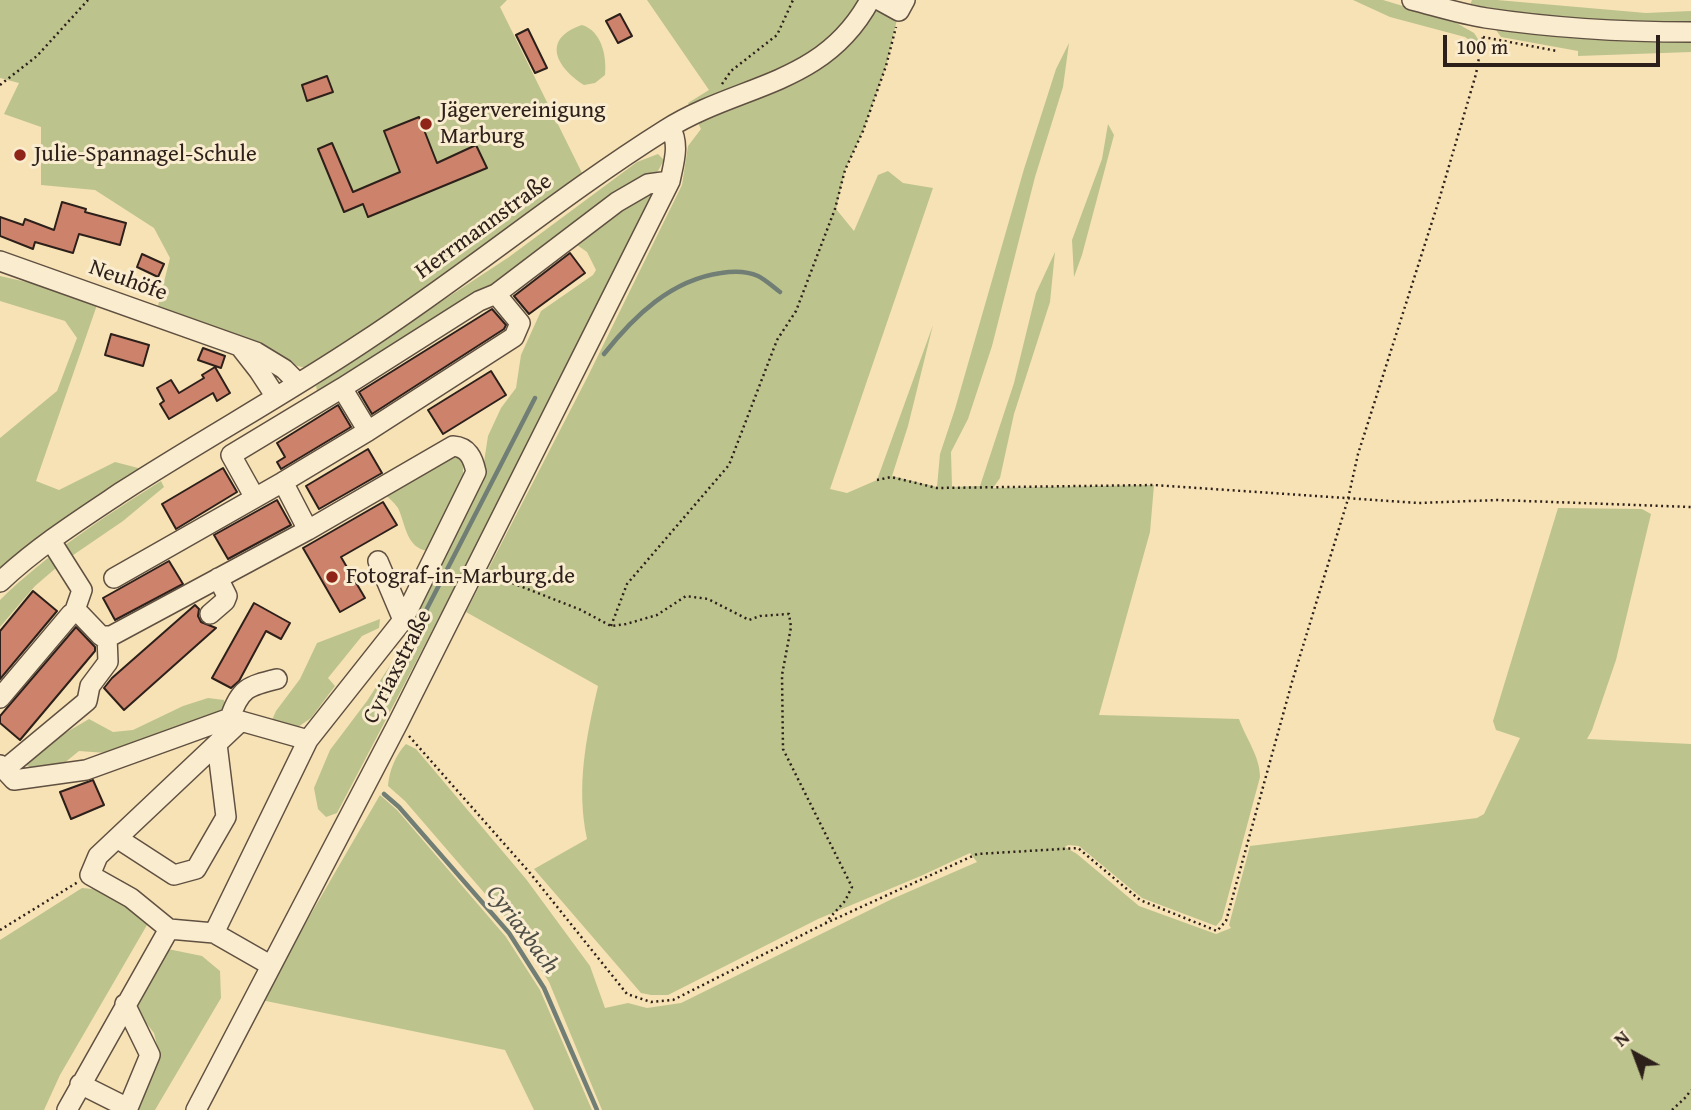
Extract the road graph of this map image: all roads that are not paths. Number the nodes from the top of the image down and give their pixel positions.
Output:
1 (870, 0) edge
2 (879, 0) edge
3 (1412, 0) edge
4 (902, 5) edge
5 (1691, 32) edge
6 (670, 127) junction
7 (670, 181) junction
8 (0, 261) edge
9 (496, 294) junction
10 (240, 348) junction
11 (298, 383) junction
12 (342, 388) junction
13 (276, 397) junction
14 (368, 431) junction
15 (283, 482) junction
16 (255, 498) junction
17 (308, 530) junction
18 (51, 541) junction
19 (378, 561) dead end
20 (114, 578) dead end
21 (218, 578) junction
22 (0, 582) edge
23 (74, 612) junction
24 (210, 614) dead end
25 (403, 620) junction
26 (107, 636) junction
27 (277, 679) dead end
28 (0, 698) edge
29 (236, 719) junction
30 (308, 740) junction
31 (217, 744) junction
32 (2, 767) edge
33 (117, 838) junction
34 (169, 929) junction
35 (214, 933) junction
36 (270, 965) junction
37 (125, 1004) junction
38 (80, 1084) junction
39 (67, 1110) edge
40 (196, 1110) edge

1 - 6 street, Herrmannstraße
2 - 4 street
3 - 5 street
6 - 7 street, Cyriaxstraße
6 - 11 street, Herrmannstraße
7 - 9 street
7 - 36 street, Cyriaxstraße
8 - 10 street, Neuhöfe
9 - 12 street
9 - 14 street
10 - 11 street, Neuhöfe
10 - 13 street
11 - 13 street, Herrmannstraße
12 - 14 street
12 - 16 street
13 - 18 street, Herrmannstraße
14 - 15 street
15 - 16 street
15 - 17 street
16 - 20 street
17 - 21 street
17 - 25 street
18 - 22 street, Herrmannstraße
18 - 23 street
19 - 25 street
21 - 24 street
21 - 26 street
23 - 26 street
23 - 28 street
25 - 30 street
26 - 32 street
27 - 29 street
29 - 30 street
29 - 31 street
29 - 32 street
30 - 35 street
31 - 33 street
31 - 33 street
33 - 34 street
34 - 35 street
34 - 37 street
35 - 36 street
36 - 40 street, Cyriaxstraße
37 - 38 street
37 - 38 street
38 - 39 street

